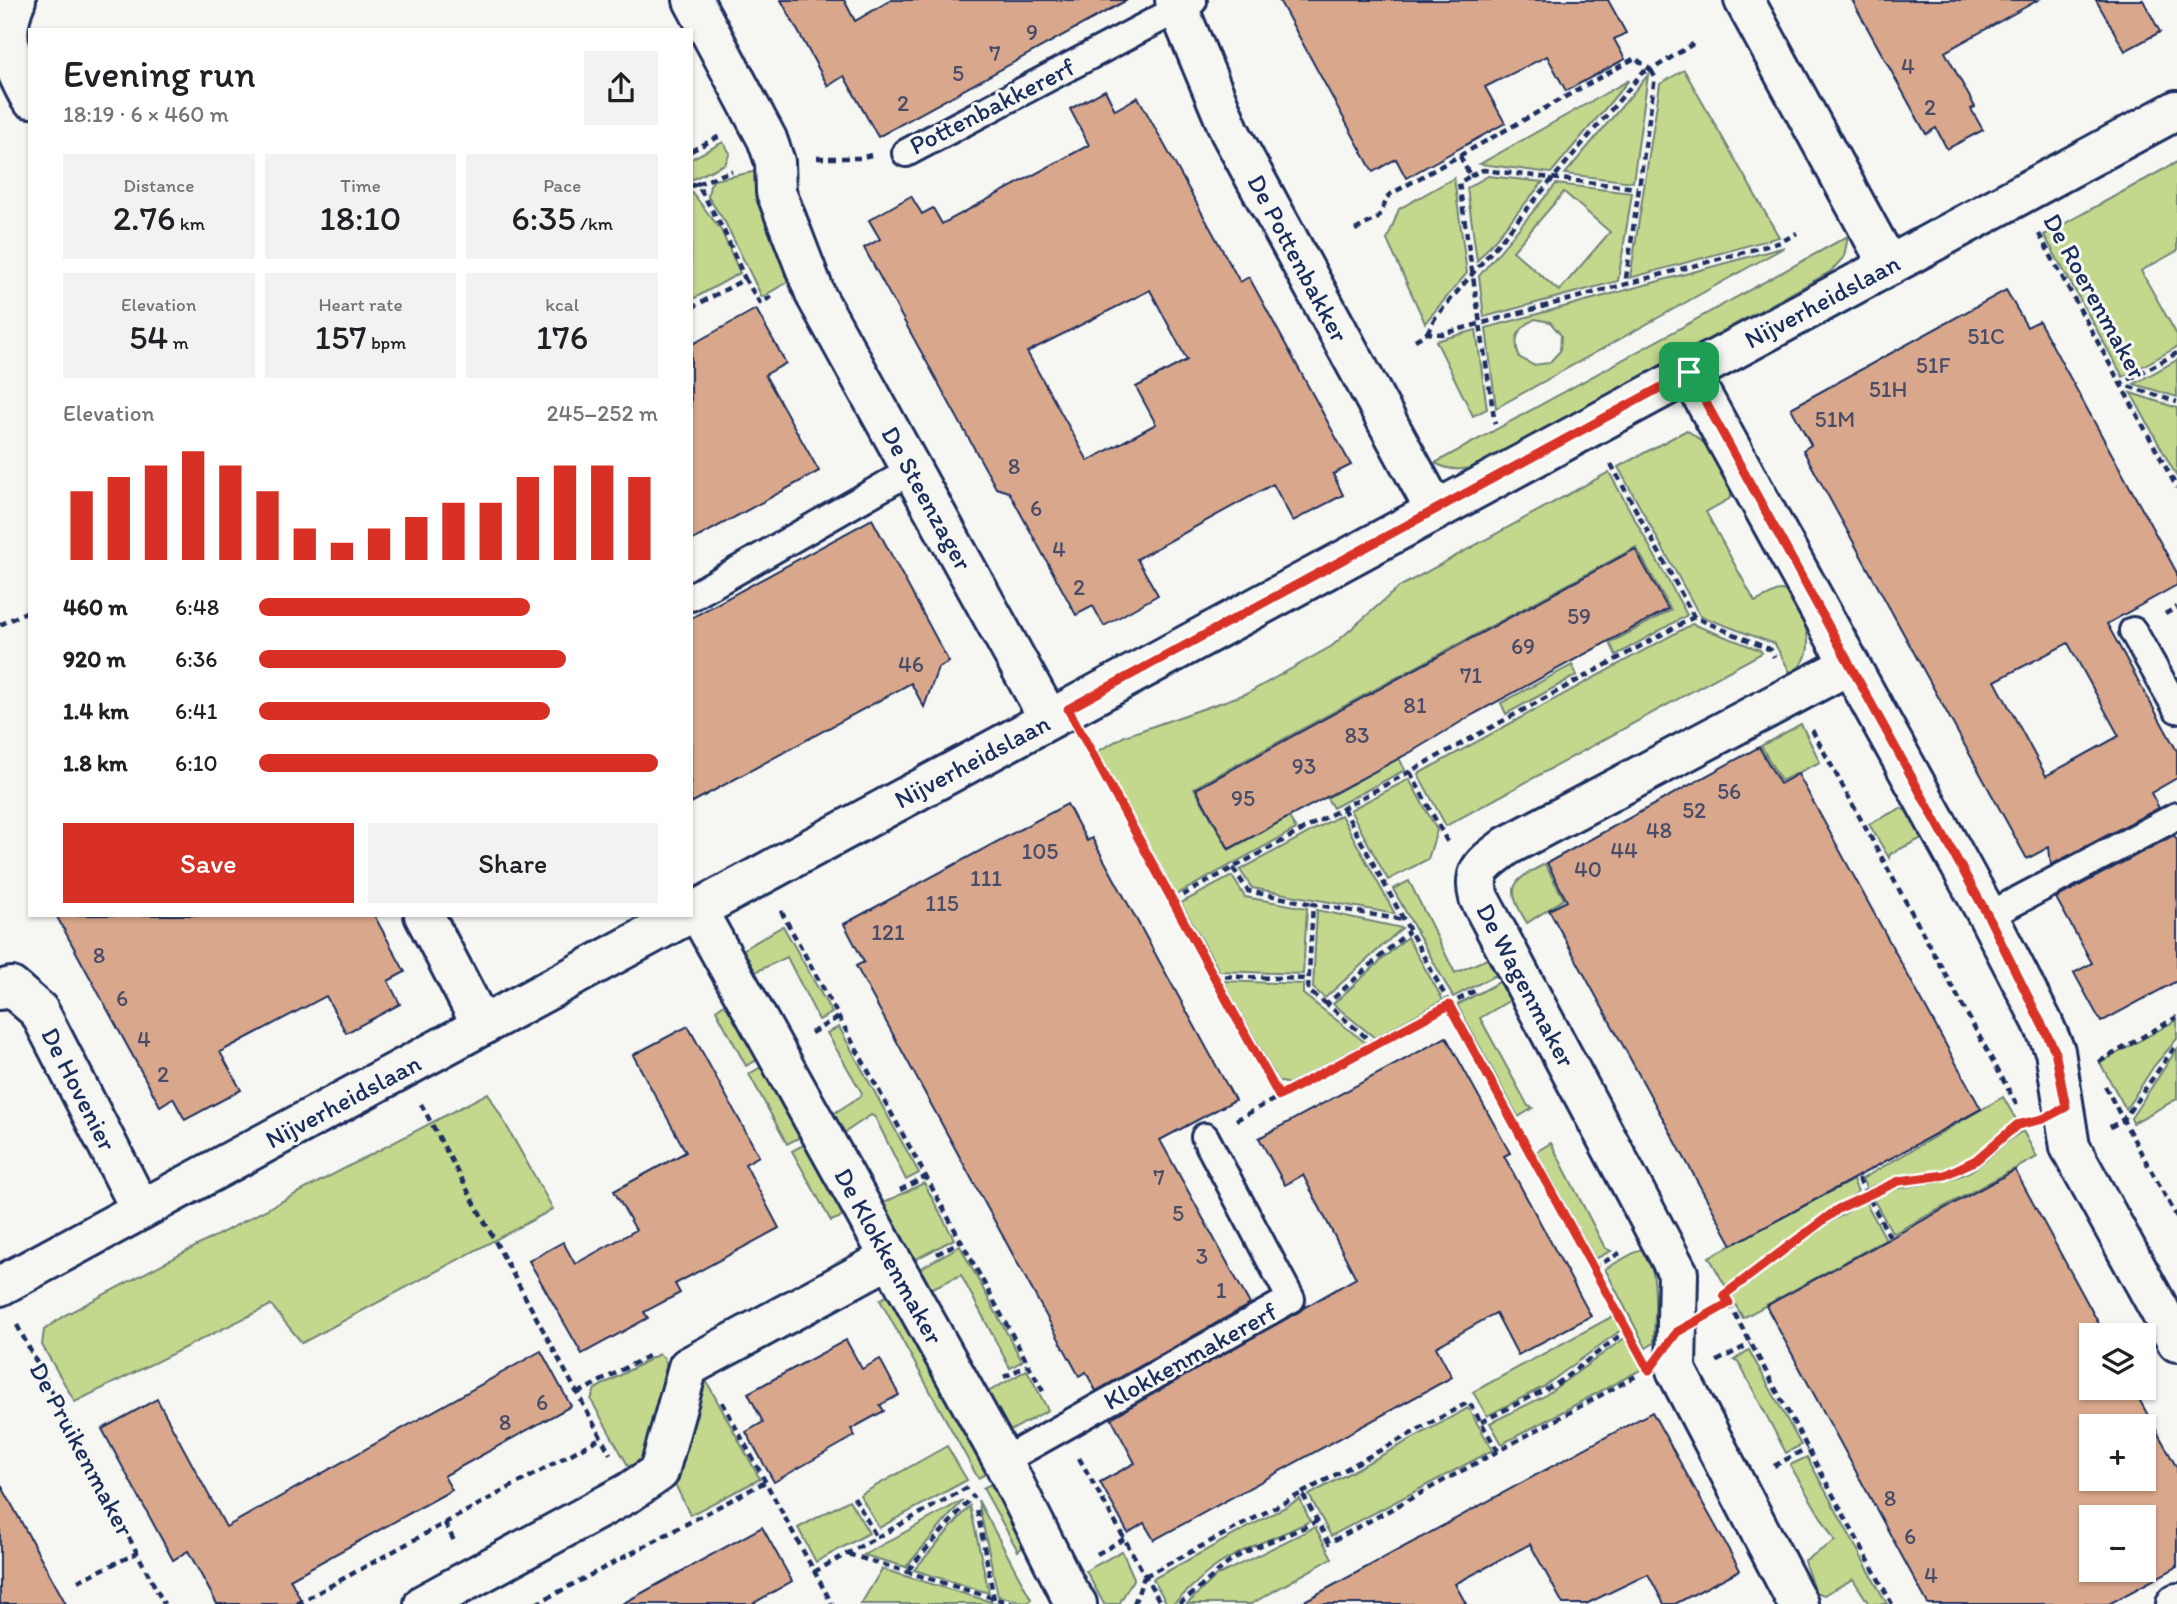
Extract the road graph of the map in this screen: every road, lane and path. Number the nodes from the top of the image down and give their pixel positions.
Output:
1 (16, 0) edge
2 (693, 0) edge
3 (1744, 0) edge
4 (1183, 3) edge
5 (1693, 44) dead end
6 (1651, 70) junction
7 (28, 94) edge
8 (2177, 110) edge
9 (906, 153) joint
10 (1460, 156) junction
11 (775, 162) junction
12 (1470, 176) junction
13 (1553, 177) junction
14 (693, 185) edge
15 (1637, 188) junction
16 (2018, 195) junction
17 (1355, 230) dead end
18 (1797, 233) dead end
19 (1889, 266) junction
20 (1472, 274) junction
21 (809, 276) junction
22 (745, 278) junction
23 (1625, 285) junction
24 (693, 307) edge
25 (1480, 324) junction
26 (1427, 334) junction
27 (1415, 340) dead end
28 (2177, 353) edge
29 (1689, 372) junction
30 (2121, 384) junction
31 (2177, 402) edge
32 (1495, 424) dead end
33 (1590, 427) junction
34 (912, 470) junction
35 (2177, 488) edge
36 (1435, 510) junction
37 (693, 596) edge
38 (28, 611) edge
39 (1694, 617) dead end
40 (0, 625) edge
41 (2133, 631) dead end
42 (1849, 665) junction
43 (2177, 709) edge
44 (1058, 714) junction
45 (1410, 772) dead end
46 (1343, 808) dead end
47 (2177, 816) edge
48 (1233, 868) dead end
49 (761, 875) junction
50 (1475, 881) junction
51 (1313, 904) junction
52 (693, 912) edge
53 (693, 915) edge
54 (1988, 916) junction
55 (425, 917) edge
56 (685, 917) edge
57 (1404, 920) junction
58 (1409, 931) junction
59 (1517, 967) junction
60 (1213, 976) junction
61 (1308, 979) junction
62 (0, 990) edge
63 (1327, 1004) junction
64 (1449, 1005) junction
65 (2177, 1017) edge
66 (482, 1026) junction
67 (2177, 1044) edge
68 (1375, 1045) junction
69 (2095, 1066) junction
70 (402, 1069) junction
71 (1279, 1096) junction
72 (2066, 1107) junction
73 (2123, 1120) junction
74 (1205, 1137) joint
75 (2070, 1147) junction
76 (1858, 1178) dead end
77 (1867, 1196) junction
78 (141, 1210) junction
79 (2177, 1217) edge
80 (1891, 1239) dead end
81 (890, 1258) junction
82 (6, 1302) edge
83 (1729, 1303) junction
84 (1627, 1330) junction
85 (1677, 1332) junction
86 (2177, 1342) edge
87 (1638, 1350) dead end
88 (700, 1360) junction
89 (1481, 1422) junction
90 (1062, 1428) junction
91 (601, 1437) junction
92 (1498, 1451) junction
93 (1003, 1461) junction
94 (765, 1482) junction
95 (631, 1492) junction
96 (1302, 1493) junction
97 (974, 1495) junction
98 (854, 1497) dead end
99 (1317, 1521) junction
100 (877, 1538) junction
101 (137, 1553) junction
102 (848, 1554) junction
103 (908, 1570) junction
104 (814, 1572) junction
105 (1144, 1576) junction
106 (78, 1581) dead end
107 (995, 1599) junction
108 (164, 1604) edge
109 (297, 1604) edge
110 (425, 1604) edge
111 (536, 1604) edge
112 (832, 1604) edge
113 (1013, 1604) edge
114 (1077, 1604) edge
115 (1134, 1604) edge
116 (1161, 1604) edge
117 (1179, 1604) edge
118 (1798, 1604) edge
119 (1892, 1604) edge

1 - 7 street
2 - 11 street, De Steenzager
3 - 19 street
4 - 9 lane, Pottenbakkererf
4 - 36 street, De Pottenbakker
5 - 6 path
6 - 10 path
6 - 13 path
6 - 15 path
8 - 16 street, Nijverheidslaan
9 - 11 path, Pottenbakkererf
10 - 12 path
10 - 17 path
11 - 21 street, De Steenzager
12 - 13 path
12 - 20 path
13 - 15 path
13 - 20 path
14 - 22 path
15 - 23 path
16 - 19 street, Nijverheidslaan
16 - 30 path, De Roerenmaker
18 - 23 path
19 - 29 street, Nijverheidslaan
20 - 25 path
20 - 26 path
21 - 22 path
21 - 34 street, De Steenzager
22 - 24 path
23 - 25 path
25 - 26 path
25 - 32 path
26 - 27 path
28 - 30 path
29 - 33 street, Nijverheidslaan
29 - 42 street
30 - 31 path
30 - 35 path, De Roerenmaker
33 - 36 street, Nijverheidslaan
33 - 39 path
34 - 37 lane
34 - 44 street, De Steenzager
36 - 44 street, Nijverheidslaan
38 - 40 path
41 - 43 lane
42 - 50 street, De Wagenmaker
42 - 54 street
44 - 49 street, Nijverheidslaan
44 - 60 path
45 - 50 path
46 - 57 path
47 - 54 lane
48 - 51 path
49 - 52 street, Nijverheidslaan
49 - 90 path
50 - 59 street, De Wagenmaker
51 - 57 path
51 - 61 path
53 - 81 street, De Klokkenmaker
54 - 72 street
55 - 66 street
56 - 66 street, Nijverheidslaan
57 - 58 path
58 - 63 path
58 - 64 path
59 - 64 path
59 - 85 street, De Wagenmaker
60 - 61 path
60 - 71 path
61 - 63 path
62 - 78 street, De Hovenier
63 - 68 path
64 - 68 path
64 - 84 path
65 - 69 path
66 - 70 street, Nijverheidslaan
67 - 73 path
68 - 71 path
69 - 72 path
69 - 73 path
70 - 78 street, Nijverheidslaan
70 - 91 path
71 - 74 path
72 - 75 street
72 - 77 path
73 - 75 path
73 - 79 path
74 - 90 lane, Klokkenmakererf
75 - 86 street
76 - 77 path
77 - 80 path
77 - 83 path
78 - 82 street, Nijverheidslaan
81 - 88 street
81 - 93 street, De Klokkenmaker
82 - 101 path, De Pruikenmaker
83 - 85 path
83 - 119 path
84 - 87 path
84 - 89 path
85 - 92 path
85 - 118 street, De Wagenmaker
88 - 94 path
88 - 95 street
89 - 92 path
89 - 96 path
90 - 93 lane, Klokkenmakererf
90 - 105 path
91 - 95 path
91 - 109 path
92 - 99 path
93 - 114 street, De Klokkenmaker
94 - 104 path
94 - 111 path
95 - 110 street
96 - 99 path
96 - 105 path
97 - 100 path
97 - 103 path
97 - 107 path
98 - 100 path
99 - 117 path
100 - 102 path
101 - 106 path
101 - 108 path, De Pruikenmaker
102 - 103 path
102 - 104 path
103 - 107 path
104 - 112 path
105 - 115 path
105 - 116 path
107 - 113 path

